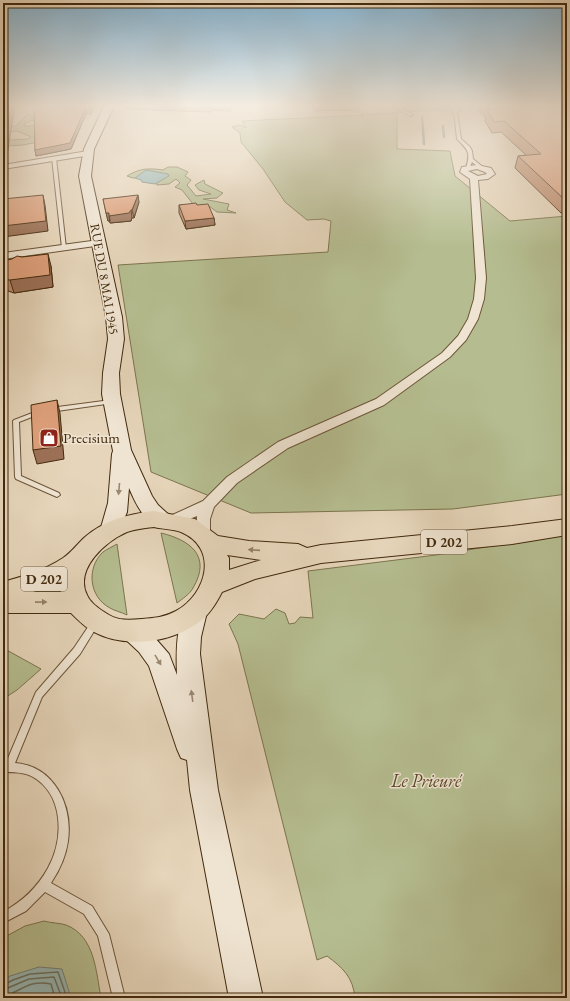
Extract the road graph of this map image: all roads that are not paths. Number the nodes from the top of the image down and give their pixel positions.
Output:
1 (469, 153) edge
2 (87, 154) joint
3 (54, 158) junction
4 (470, 159) junction
5 (3, 167) edge
6 (482, 168) joint
7 (471, 173) junction
8 (99, 243) junction
9 (64, 248) junction
10 (3, 256) edge
11 (111, 402) junction
12 (122, 450) junction
13 (57, 495) dead end
14 (208, 505) junction
15 (168, 520) junction
16 (567, 527) edge
17 (110, 531) junction
18 (206, 540) junction
19 (321, 554) junction
20 (80, 558) junction
21 (216, 584) junction
22 (3, 592) edge
23 (3, 603) edge
24 (78, 603) junction
25 (195, 612) junction
26 (96, 622) junction
27 (132, 632) junction
28 (6, 767) edge
29 (204, 790) junction
30 (43, 886) junction
31 (3, 918) edge
32 (119, 998) edge
33 (246, 998) edge

1 - 4 lane
2 - 3 street
2 - 8 main road, RUE DU 8 MAI 1945
3 - 5 street
3 - 9 lane
4 - 6 lane
4 - 7 lane
6 - 7 street
7 - 14 street
8 - 9 street
8 - 11 main road, RUE DU 8 MAI 1945
9 - 10 street
11 - 12 main road, RUE DU 8 MAI 1945
11 - 13 lane
12 - 15 main road
12 -> 17 main road
14 - 15 street
14 - 18 street
15 - 17 main road
15 - 18 main road
16 - 19 main road, D 202
17 - 20 main road
19 -> 18 main road, D 202
18 - 21 main road
19 - 21 main road, D 202
20 - 22 main road, D 202
20 - 24 main road
21 - 25 main road
23 -> 24 main road, D 202
24 - 26 main road
25 - 27 main road
29 -> 25 main road
26 - 27 main road
26 - 28 lane
27 -> 29 main road
28 - 30 lane
29 - 33 main road
30 - 31 lane
30 - 32 lane

